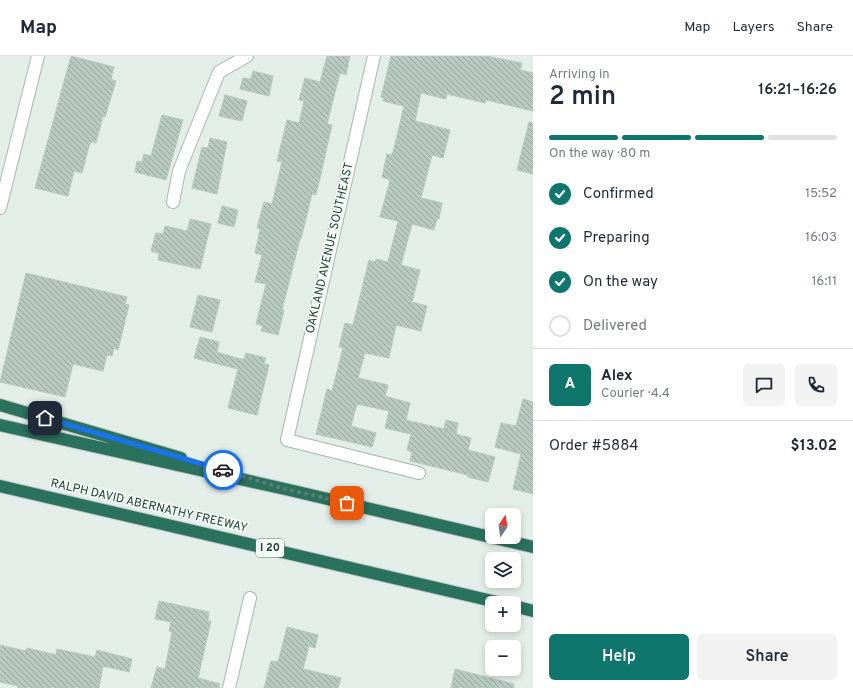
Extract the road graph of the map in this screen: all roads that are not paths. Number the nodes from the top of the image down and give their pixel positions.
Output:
1 (38, 56) edge
2 (247, 56) edge
3 (374, 56) edge
4 (3, 186) edge
5 (173, 202) dead end
6 (0, 208) edge
7 (0, 405) edge
8 (0, 426) edge
9 (419, 473) dead end
10 (0, 486) edge
11 (0, 489) edge
12 (285, 489) junction
13 (38, 494) junction
14 (533, 547) edge
15 (250, 598) dead end
16 (485, 599) edge
17 (521, 607) edge
18 (533, 610) edge
19 (229, 688) edge

1 - 4 street
2 - 5 street
3 - 9 street, OAKLAND AVENUE SOUTHEAST
4 - 6 street
7 - 12 highway
8 - 12 highway
10 - 13 highway, RALPH DAVID ABERNATHY FREEWAY / I 20
11 - 13 highway
12 - 14 highway
13 - 16 highway, RALPH DAVID ABERNATHY FREEWAY / I 20
15 - 19 street
17 - 18 highway

